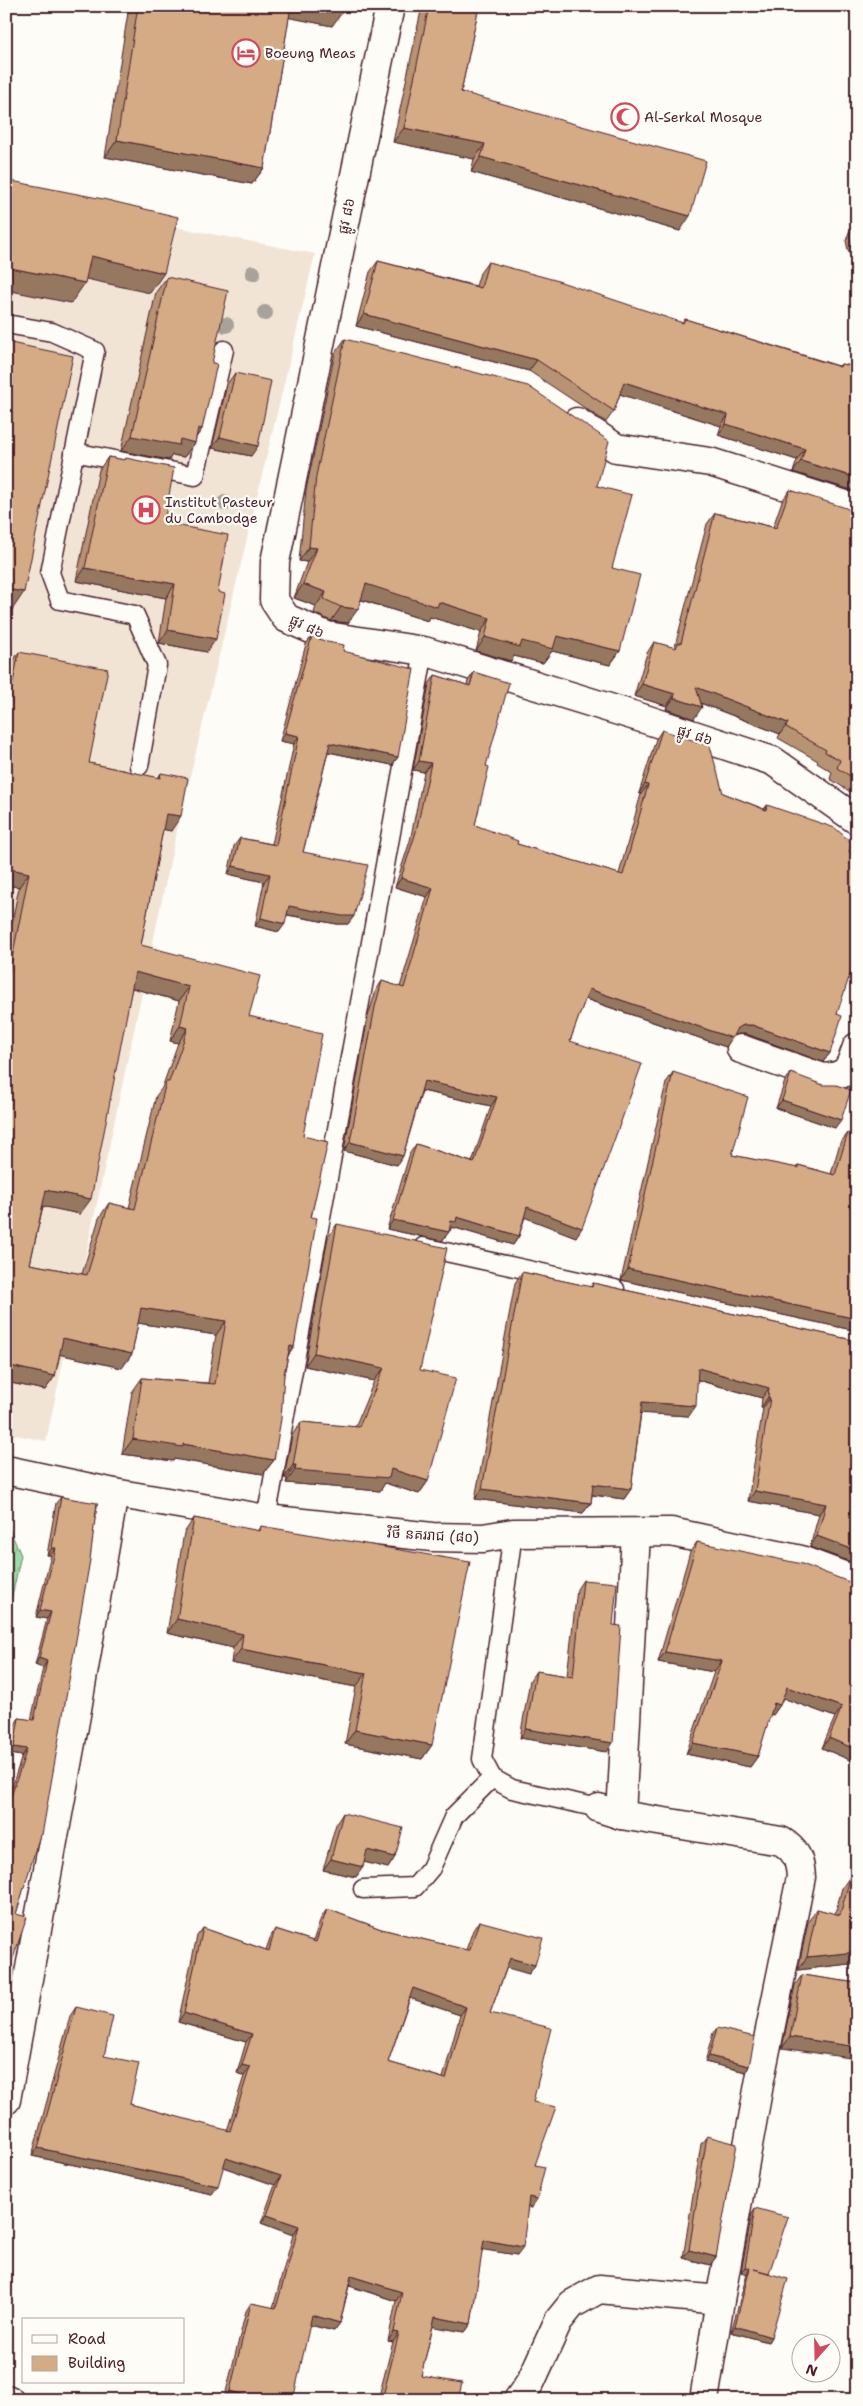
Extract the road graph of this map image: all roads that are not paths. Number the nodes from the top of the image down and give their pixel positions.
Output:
1 (390, 6) edge
2 (6, 324) edge
3 (322, 333) junction
4 (351, 340) edge
5 (224, 350) dead end
6 (558, 409) edge
7 (74, 452) junction
8 (857, 514) edge
9 (424, 651) junction
10 (139, 766) dead end
11 (857, 820) edge
12 (857, 1047) edge
13 (741, 1049) dead end
14 (321, 1225) junction
15 (340, 1230) edge
16 (408, 1244) edge
17 (629, 1292) edge
18 (6, 1470) edge
19 (114, 1493) junction
20 (266, 1520) junction
21 (513, 1533) junction
22 (636, 1533) junction
23 (857, 1581) edge
24 (492, 1778) junction
25 (610, 1811) junction
26 (363, 1889) dead end
27 (6, 2100) edge
28 (720, 2300) junction
29 (518, 2400) edge
30 (704, 2400) edge

1 - 3 street, ផ្លូវ ៨៦
2 - 7 lane
3 - 4 street
3 - 9 street, ផ្លូវ ៨៦
5 - 7 lane
6 - 8 street
7 - 10 lane
9 - 11 street, ផ្លូវ ៨៦
9 - 14 lane
12 - 13 street
14 - 15 lane
14 - 20 lane
16 - 17 lane
18 - 19 street, វិថី នគររាជ (៨០)
19 - 20 street, វិថី នគររាជ (៨០)
19 - 27 street
20 - 21 street, វិថី នគររាជ (៨០)
21 - 22 street, វិថី នគររាជ (៨០)
21 - 24 lane
22 - 23 street, វិថី នគររាជ (៨០)
22 - 25 street
24 - 25 lane
24 - 26 lane
25 - 28 street
28 - 29 street
28 - 30 street

